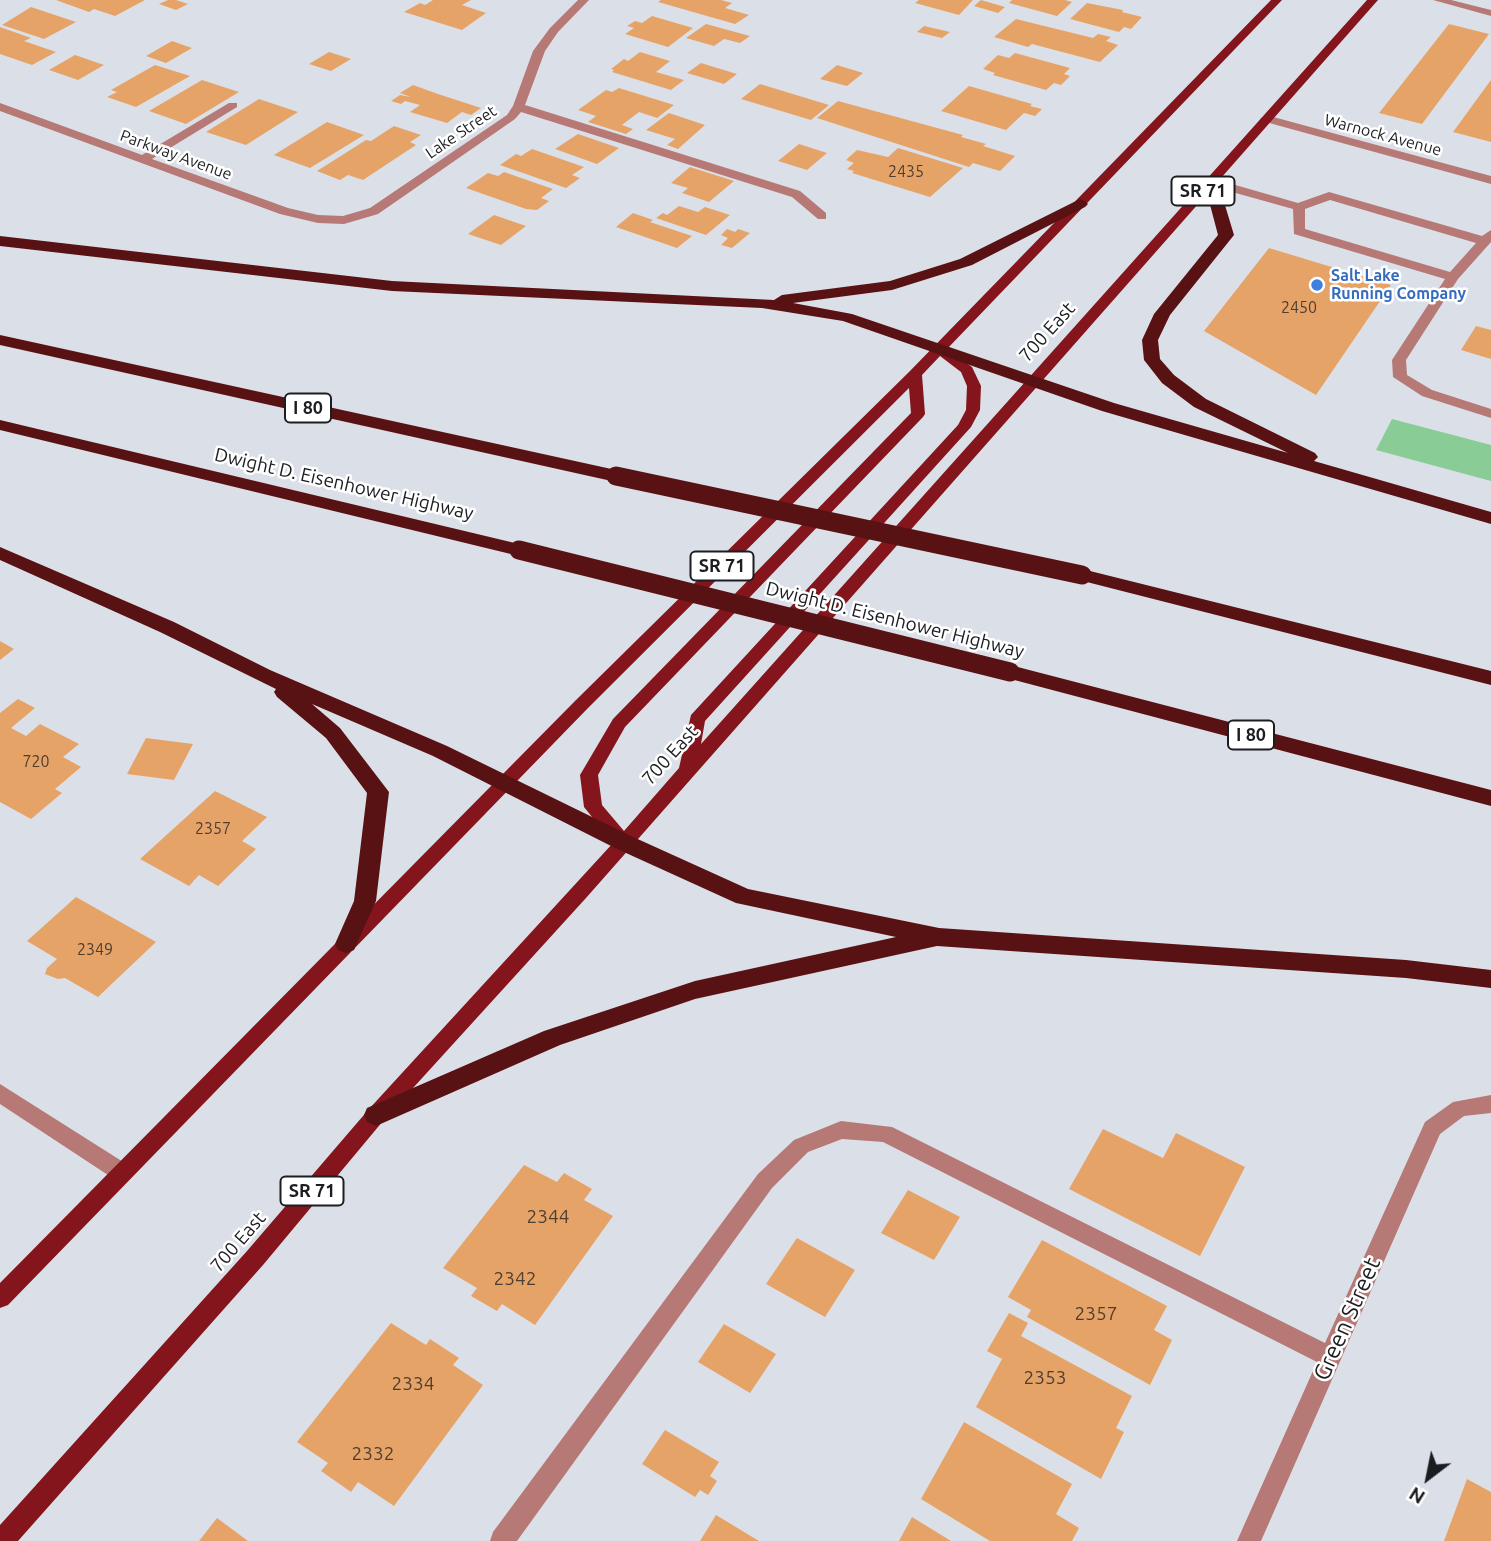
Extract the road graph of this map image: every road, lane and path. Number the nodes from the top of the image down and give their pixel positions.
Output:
1 (584, 0) edge
2 (1277, 0) edge
3 (1373, 0) edge
4 (1438, 0) edge
5 (1491, 13) edge
6 (233, 105) dead end
7 (0, 107) edge
8 (519, 107) junction
9 (1266, 120) junction
10 (143, 159) junction
11 (1491, 180) edge
12 (1211, 182) junction
13 (1080, 204) junction
14 (1299, 207) junction
15 (822, 216) dead end
16 (344, 220) joint
17 (1488, 237) edge
18 (0, 241) edge
19 (1453, 277) junction
20 (762, 303) junction
21 (0, 340) edge
22 (939, 349) junction
23 (915, 374) junction
24 (1033, 382) junction
25 (1491, 414) edge
26 (0, 425) edge
27 (1348, 478) junction
28 (1491, 518) edge
29 (0, 553) edge
30 (263, 675) junction
31 (1491, 678) edge
32 (688, 769) junction
33 (505, 783) junction
34 (1491, 797) edge
35 (623, 842) junction
36 (939, 937) junction
37 (346, 944) junction
38 (1491, 979) edge
39 (0, 1093) edge
40 (1491, 1104) edge
41 (376, 1115) junction
42 (121, 1172) junction
43 (0, 1298) edge
44 (1330, 1357) junction
45 (2, 1541) edge
46 (502, 1541) edge
47 (1249, 1541) edge

1 - 8 street, Lake Street
2 - 13 main road, SR 71
3 - 9 main road, 700 East / SR 71
4 - 5 street
6 - 10 street
7 - 10 street, Parkway Avenue
8 - 15 street
8 - 16 street, Lake Street
9 - 11 street, Warnock Avenue
9 - 12 main road, 700 East / SR 71
10 - 16 street, Parkway Avenue
12 - 14 street
12 - 24 main road, 700 East / SR 71
12 - 27 highway
13 - 20 highway
13 - 22 main road, SR 71
14 - 17 street
14 - 19 street
17 - 19 street
18 - 20 highway
19 - 25 street
20 - 22 highway
21 - 31 highway, I 80, bridge
22 - 23 main road, SR 71
22 - 24 highway
22 - 32 main road
23 - 33 main road, SR 71
23 - 35 main road
24 - 27 highway
24 - 32 main road, 700 East / SR 71
26 - 34 highway, Dwight D. Eisenhower Highway / I 80, bridge
27 - 28 highway
29 - 30 highway
30 - 33 highway
30 - 37 highway
32 - 35 main road, 700 East / SR 71
33 - 35 highway
33 - 37 main road, SR 71
35 - 36 highway
35 - 41 main road, 700 East / SR 71
36 - 38 highway
36 - 41 highway
37 - 42 main road, SR 71
39 - 42 street
40 - 44 street, Green Street
41 - 45 main road, 700 East / SR 71
42 - 43 main road, SR 71
44 - 46 street
44 - 47 street, Green Street

